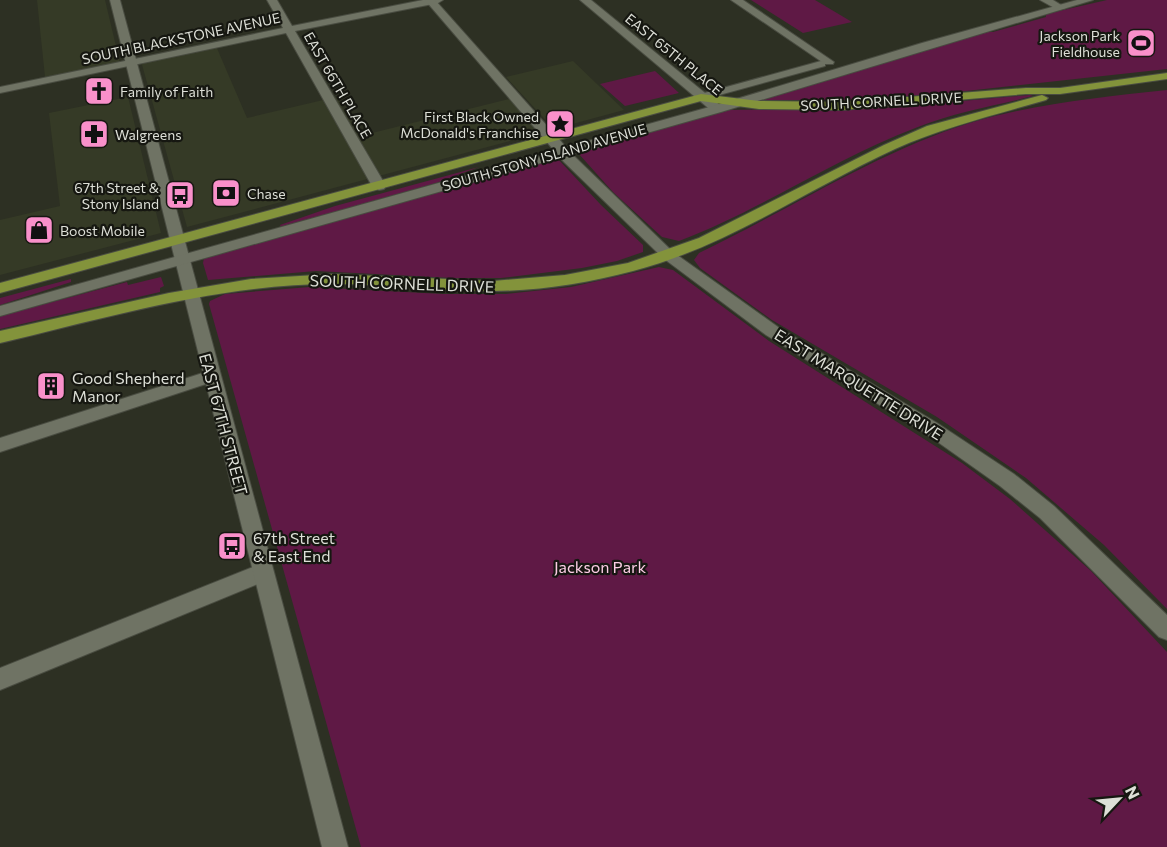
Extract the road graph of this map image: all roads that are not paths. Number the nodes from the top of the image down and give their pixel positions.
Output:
1 (115, 0) edge
2 (272, 0) edge
3 (433, 0) edge
4 (585, 0) edge
5 (736, 0) edge
6 (1088, 0) edge
7 (1054, 2) edge
8 (289, 30) junction
9 (830, 62) junction
10 (131, 63) junction
11 (1167, 76) edge
12 (0, 90) edge
13 (1060, 91) junction
14 (701, 97) junction
15 (739, 102) junction
16 (717, 109) junction
17 (553, 138) junction
18 (563, 151) junction
19 (378, 186) junction
20 (179, 250) junction
21 (668, 255) junction
22 (0, 288) edge
23 (190, 294) junction
24 (0, 311) edge
25 (0, 337) edge
26 (212, 376) junction
27 (0, 445) edge
28 (263, 572) junction
29 (1167, 630) edge
30 (0, 679) edge
31 (335, 847) edge

1 - 10 street, EAST 67TH STREET
2 - 8 street, EAST 66TH PLACE
3 - 8 street, SOUTH BLACKSTONE AVENUE
3 - 17 street, EAST MARQUETTE DRIVE
4 - 14 street, EAST 65TH PLACE
5 - 9 street
6 - 7 street, SOUTH STONY ISLAND AVENUE
7 - 9 street, SOUTH STONY ISLAND AVENUE
7 - 15 street, SOUTH STONY ISLAND AVENUE
8 - 10 street, SOUTH BLACKSTONE AVENUE
8 - 19 street, EAST 66TH PLACE
9 - 14 street, SOUTH STONY ISLAND AVENUE
10 - 12 street, SOUTH BLACKSTONE AVENUE
10 - 20 street, EAST 67TH STREET
11 - 13 highway, SOUTH CORNELL DRIVE
13 - 15 highway, SOUTH CORNELL DRIVE
13 - 21 highway, SOUTH CORNELL DRIVE
14 - 15 highway, SOUTH CORNELL DRIVE
14 - 16 street, EAST 65TH PLACE
14 - 17 highway, SOUTH STONY ISLAND AVENUE
15 - 16 street, SOUTH STONY ISLAND AVENUE
16 - 18 street, SOUTH STONY ISLAND AVENUE
17 - 18 street, EAST MARQUETTE DRIVE
17 - 19 highway, SOUTH STONY ISLAND AVENUE
18 - 20 street, SOUTH STONY ISLAND AVENUE
18 - 21 street, EAST MARQUETTE DRIVE
19 - 20 highway, SOUTH STONY ISLAND AVENUE
20 - 22 highway, SOUTH STONY ISLAND AVENUE
20 - 23 street, EAST 67TH STREET
20 - 24 street, SOUTH STONY ISLAND AVENUE
21 - 23 highway, SOUTH CORNELL DRIVE
21 - 29 street, EAST MARQUETTE DRIVE
23 - 25 highway, SOUTH CORNELL DRIVE
23 - 26 street, EAST 67TH STREET
26 - 27 street
26 - 28 street, EAST 67TH STREET
28 - 30 street
28 - 31 street, EAST 67TH STREET

